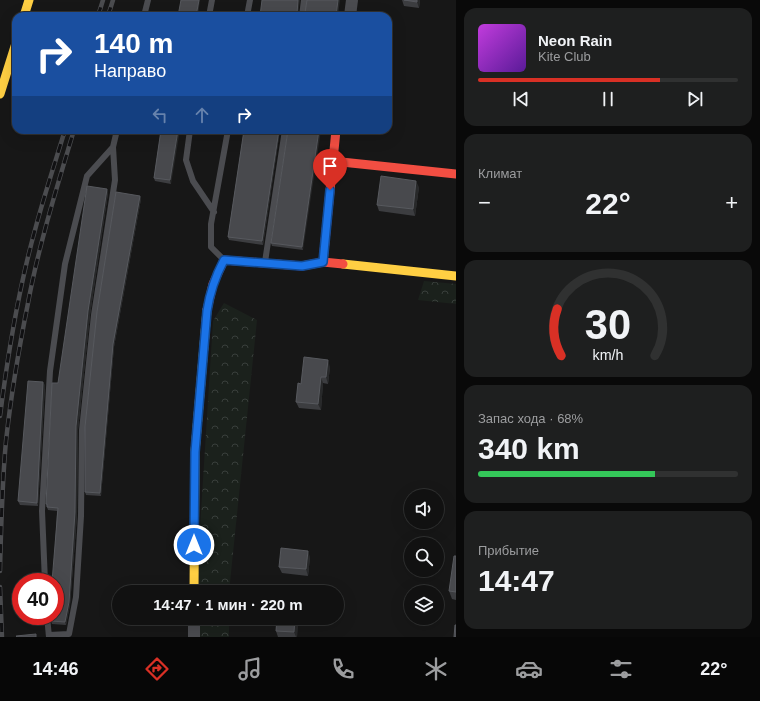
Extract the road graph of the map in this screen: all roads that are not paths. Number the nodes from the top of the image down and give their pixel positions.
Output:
1 (29, 0) edge
2 (148, 0) edge
3 (212, 0) edge
4 (250, 0) edge
5 (304, 0) edge
6 (352, 0) edge
7 (25, 12) edge
8 (145, 12) edge
9 (210, 12) edge
10 (248, 12) edge
11 (302, 12) edge
12 (350, 12) edge
13 (12, 56) edge
14 (0, 94) edge
15 (116, 134) edge
16 (189, 134) edge
17 (227, 134) edge
18 (284, 134) edge
19 (335, 134) edge
20 (113, 147) junction
21 (332, 161) junction
22 (456, 174) edge
23 (214, 212) junction
24 (224, 260) junction
25 (323, 262) junction
26 (264, 264) junction
27 (456, 276) edge
28 (45, 573) edge
29 (194, 585) edge
30 (48, 625) edge
31 (194, 625) edge
32 (49, 636) edge
33 (194, 637) edge

1 - 7 main road
2 - 8 lane
3 - 9 lane
4 - 10 lane
5 - 11 lane
6 - 12 street
13 - 14 main road
15 - 20 lane
16 - 23 lane
17 - 23 lane
18 - 26 lane
19 - 21 main road
20 - 28 lane
20 - 32 lane
21 - 22 main road
21 - 25 main road
23 - 24 lane
24 - 26 main road
24 - 29 main road
25 - 26 main road
25 - 27 main road
30 - 32 lane
31 - 33 street

